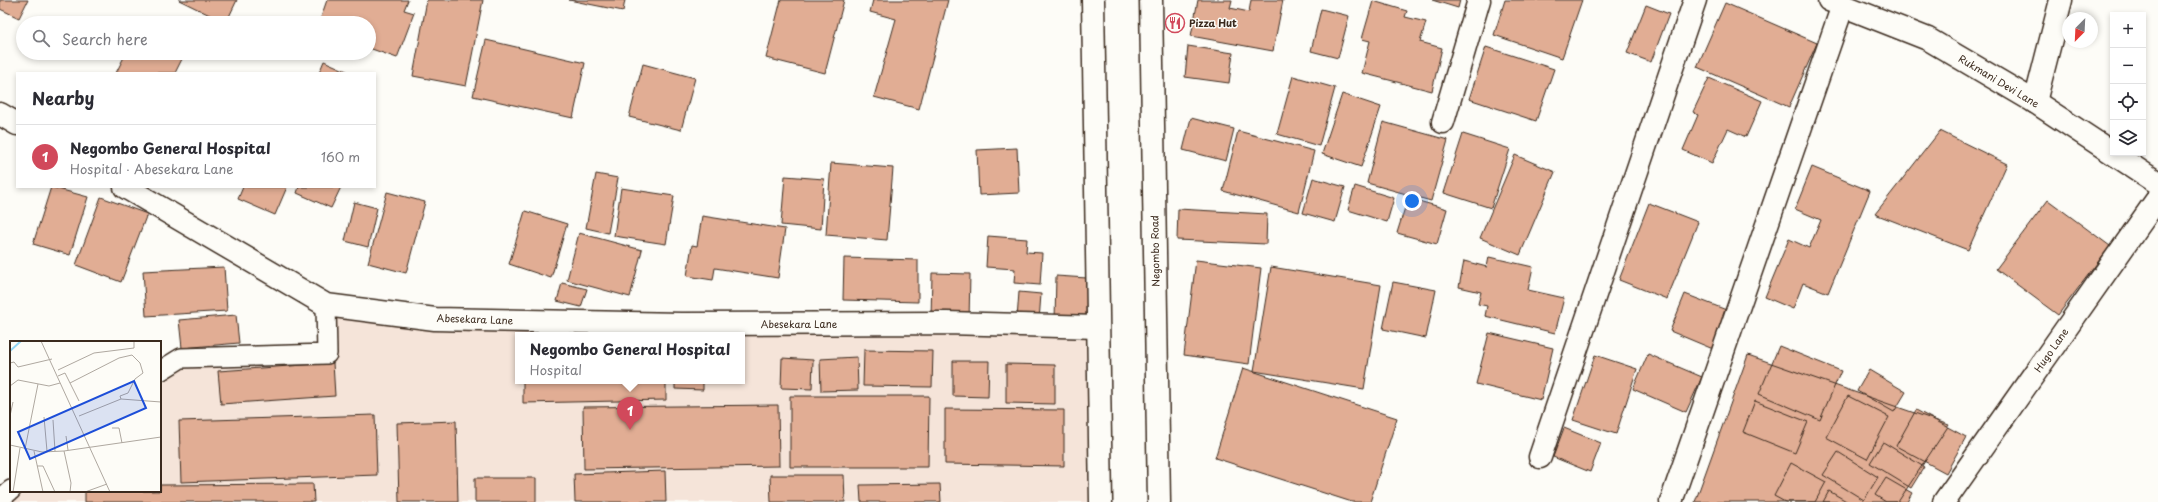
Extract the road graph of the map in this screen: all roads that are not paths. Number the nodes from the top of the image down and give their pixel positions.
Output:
1 (1093, 0) edge
2 (1151, 0) edge
3 (1480, 0) edge
4 (1695, 0) edge
5 (2061, 0) edge
6 (1836, 3) edge
7 (2035, 102) junction
8 (0, 114) edge
9 (1443, 122) dead end
10 (16, 123) edge
11 (2158, 183) edge
12 (127, 188) edge
13 (2158, 198) edge
14 (326, 305) junction
15 (1098, 327) junction
16 (161, 370) edge
17 (1540, 457) dead end
18 (10, 491) edge
19 (0, 499) edge
20 (1101, 502) edge
21 (1159, 502) edge
22 (1671, 502) edge
23 (1944, 502) edge

1 - 15 main road
2 - 21 main road, Negombo Road
3 - 9 main road
4 - 17 main road
5 - 7 main road
6 - 7 main road, Rukmani Devi Lane
6 - 22 main road
7 - 11 main road, Rukmani Devi Lane
8 - 10 main road
12 - 14 main road, Abesekara Lane
13 - 23 main road, Hugo Lane
14 - 15 main road, Abesekara Lane
14 - 16 lane
15 - 20 main road
18 - 19 lane

